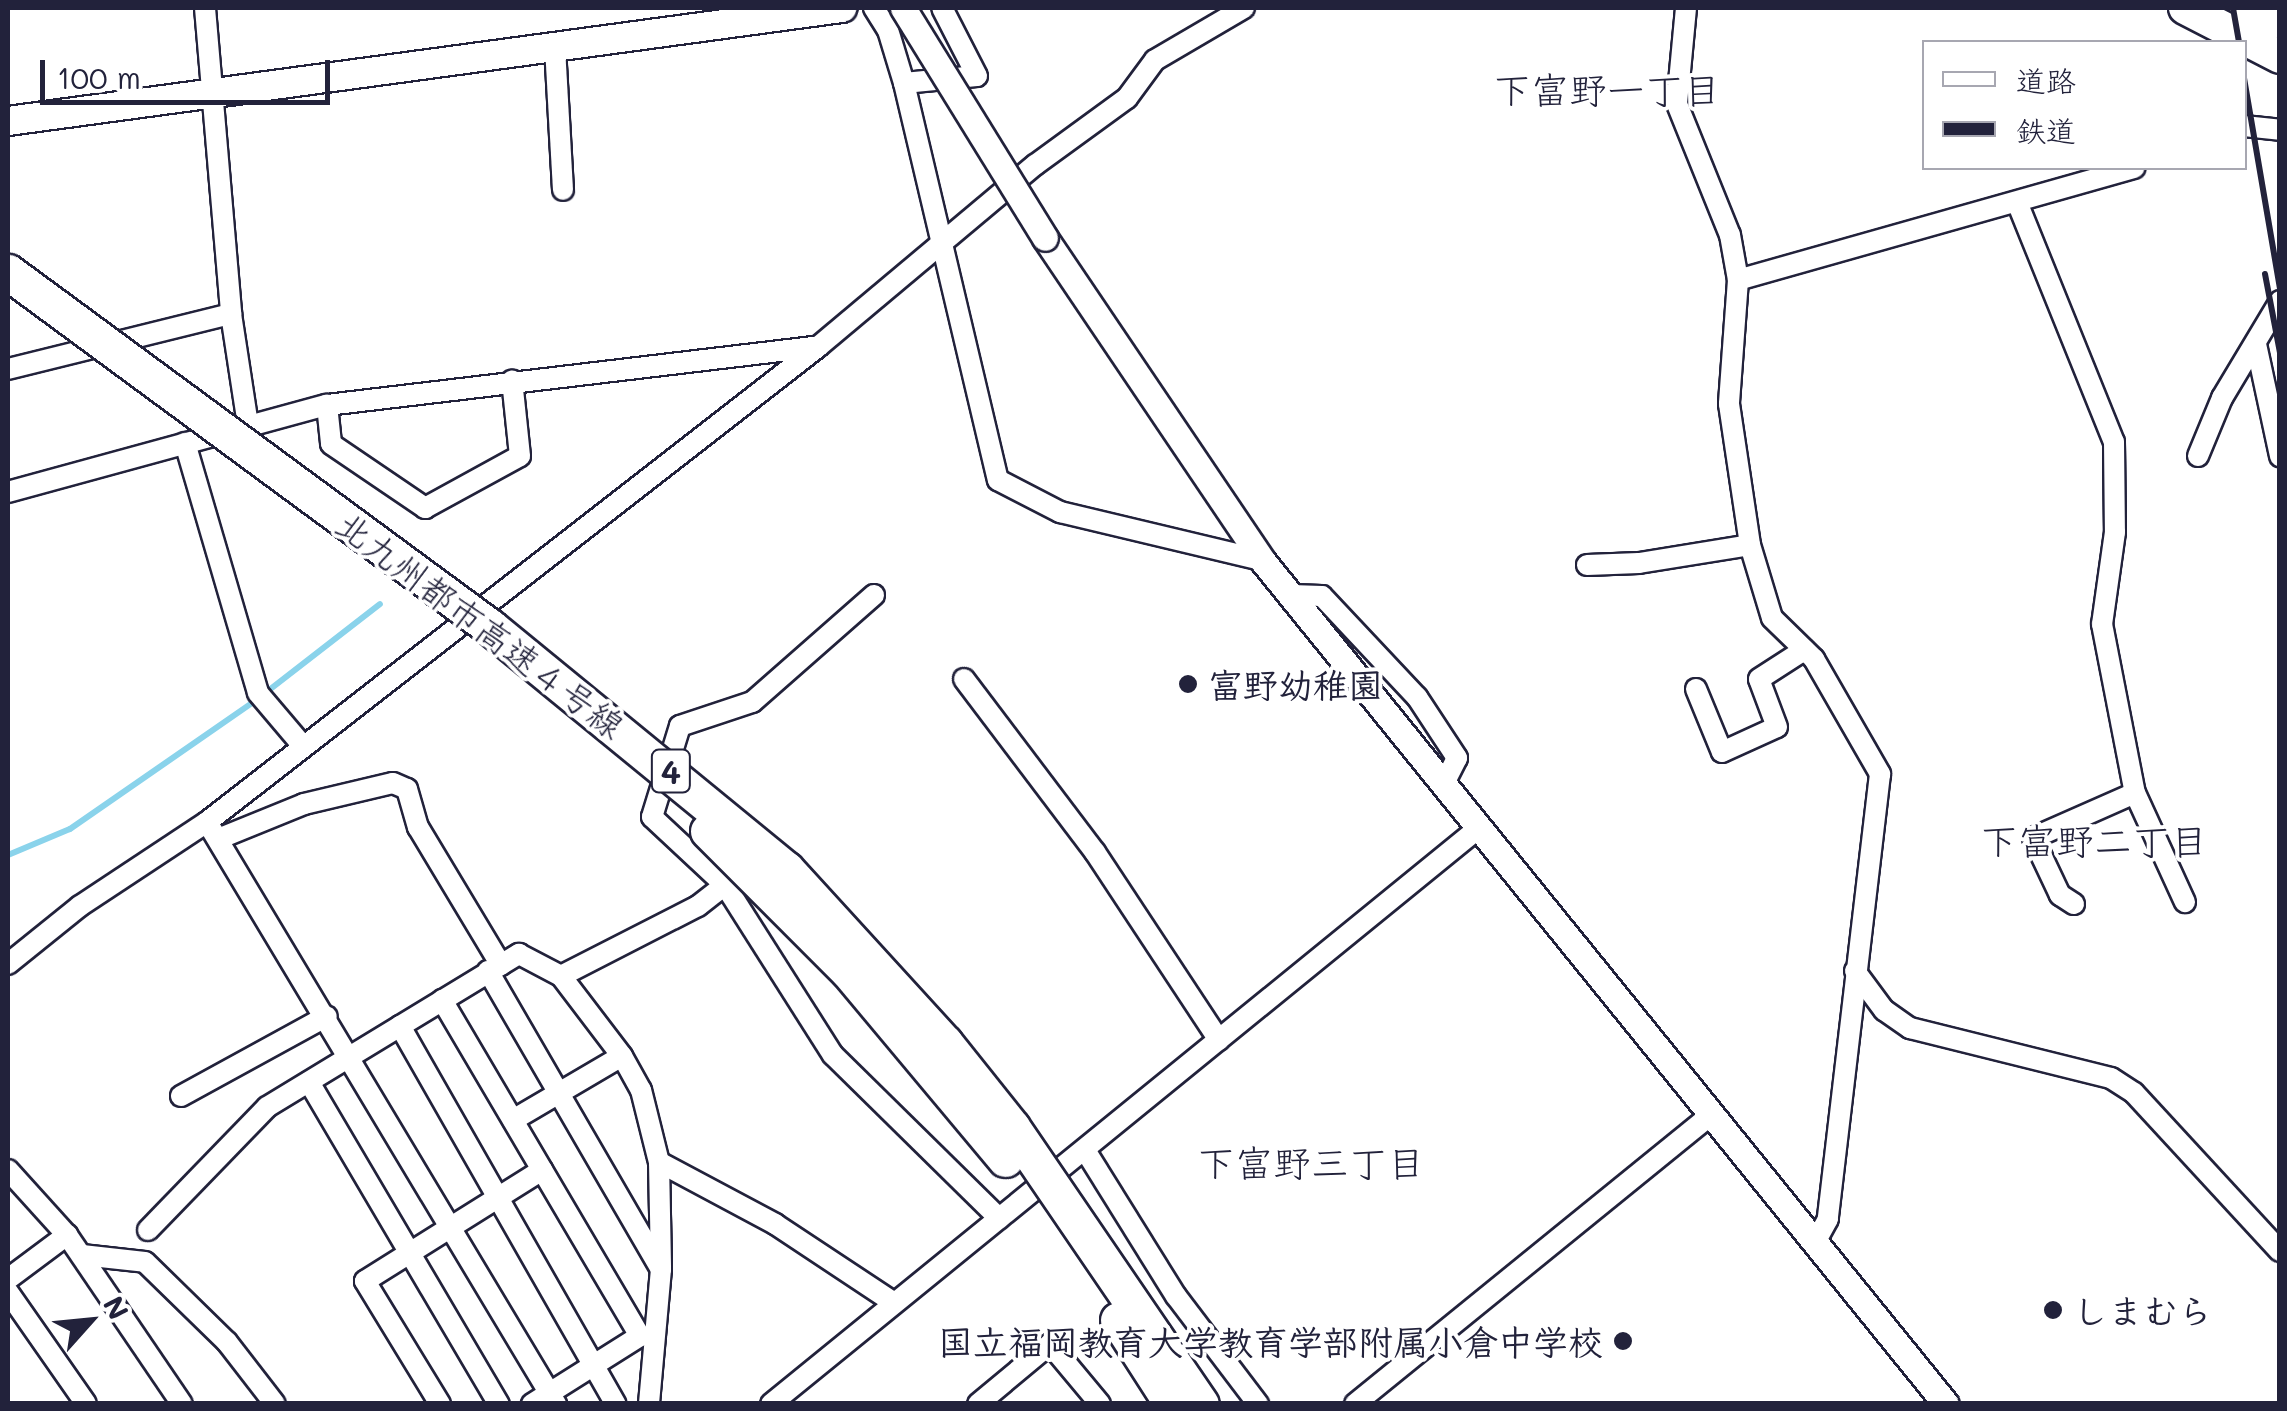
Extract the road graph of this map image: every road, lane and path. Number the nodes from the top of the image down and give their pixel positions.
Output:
1 (205, 8) edge
2 (842, 8) edge
3 (874, 8) edge
4 (903, 8) edge
5 (942, 8) edge
6 (1244, 8) edge
7 (1686, 8) edge
8 (2185, 8) edge
9 (2250, 8) edge
10 (713, 18) edge
11 (2280, 22) edge
12 (555, 47) junction
13 (2280, 57) edge
14 (904, 83) junction
15 (213, 91) junction
16 (8, 120) edge
17 (2247, 126) edge
18 (2280, 130) edge
19 (2127, 170) edge
20 (562, 190) dead end
21 (2017, 202) junction
22 (942, 249) junction
23 (8, 272) edge
24 (1738, 280) junction
25 (8, 298) edge
26 (2280, 301) edge
27 (231, 314) junction
28 (2256, 344) junction
29 (818, 346) junction
30 (8, 370) edge
31 (512, 380) junction
32 (326, 405) junction
33 (248, 424) junction
34 (185, 443) junction
35 (2198, 456) dead end
36 (2280, 456) edge
37 (8, 492) edge
38 (1750, 544) junction
39 (1262, 560) junction
40 (1587, 565) dead end
41 (874, 595) dead end
42 (1804, 650) junction
43 (964, 679) dead end
44 (1696, 689) dead end
45 (303, 746) junction
46 (2134, 793) junction
47 (1480, 827) junction
48 (212, 830) junction
49 (725, 885) junction
50 (2185, 902) dead end
51 (2074, 904) dead end
52 (8, 964) edge
53 (494, 968) junction
54 (1855, 970) junction
55 (561, 976) junction
56 (442, 1000) junction
57 (327, 1016) junction
58 (400, 1026) junction
59 (1219, 1040) junction
60 (622, 1056) junction
61 (352, 1057) junction
62 (309, 1082) junction
63 (559, 1094) junction
64 (182, 1096) dead end
65 (1711, 1115) junction
66 (512, 1120) junction
67 (1085, 1150) junction
68 (659, 1162) junction
69 (8, 1170) edge
70 (542, 1170) junction
71 (497, 1198) junction
72 (999, 1218) junction
73 (452, 1227) junction
74 (148, 1230) dead end
75 (68, 1235) junction
76 (1816, 1241) junction
77 (2280, 1251) edge
78 (410, 1253) junction
79 (82, 1255) junction
80 (661, 1269) junction
81 (8, 1279) edge
82 (8, 1292) edge
83 (893, 1302) junction
84 (594, 1365) junction
85 (546, 1400) edge
86 (268, 1401) edge
87 (1098, 1403) edge
88 (86, 1404) edge
89 (182, 1404) edge
90 (440, 1404) edge
91 (498, 1404) edge
92 (616, 1404) edge
93 (649, 1404) edge
94 (771, 1404) edge
95 (978, 1404) edge
96 (1172, 1404) edge
97 (1201, 1404) edge
98 (1258, 1404) edge
99 (1355, 1404) edge
100 (1946, 1404) edge

1 - 15 street
2 - 10 main road
3 - 14 street
4 - 39 street, bridge
5 - 14 street
6 - 22 street
7 - 24 street
8 - 13 highway
9 - 11 highway
10 - 12 main road
12 - 15 main road
12 - 20 street
14 - 22 street
15 - 16 main road
15 - 27 street
17 - 18 street
19 - 21 street
21 - 24 street
21 - 46 street
22 - 29 street
22 - 39 street
23 - 97 highway, 北九州都市高速４号線 / 4, bridge
24 - 38 street
25 - 96 highway, 北九州都市高速４号線 / 4, bridge
26 - 28 street
27 - 30 street
27 - 33 street
28 - 35 street
28 - 36 street
29 - 31 street
29 - 45 street
31 - 32 street
31 - 32 street
32 - 33 street
33 - 34 street
34 - 37 street
34 - 45 street
38 - 40 street
38 - 42 street
39 - 47 street
41 - 49 street
42 - 44 street
42 - 54 street
43 - 59 street
45 - 48 street
46 - 50 street
46 - 51 street
47 - 59 street
47 - 65 street
48 - 52 street
48 - 53 street
48 - 57 street
49 - 55 street
49 - 72 street
53 - 55 street
53 - 56 street
53 - 63 street
54 - 76 street
54 - 77 street
55 - 60 street
56 - 58 street
56 - 66 street
57 - 61 street
57 - 64 street
58 - 61 street
58 - 71 street
59 - 67 street
60 - 63 street
60 - 68 street
61 - 62 street
61 - 73 street
62 - 74 street
62 - 78 street
63 - 66 street
63 - 80 street
65 - 76 street
65 - 99 street
66 - 70 street
67 - 72 street
67 - 98 street
68 - 80 street
68 - 83 street
69 - 75 street
70 - 71 street
70 - 84 street
71 - 73 street
71 - 84 street
72 - 83 street
73 - 78 street
73 - 85 street
75 - 79 street
75 - 81 street
76 - 100 street
78 - 90 street
78 - 91 street
79 - 86 street
79 - 89 street
80 - 93 street
82 - 88 street
83 - 94 street
84 - 85 street
84 - 92 street
87 - 95 street

